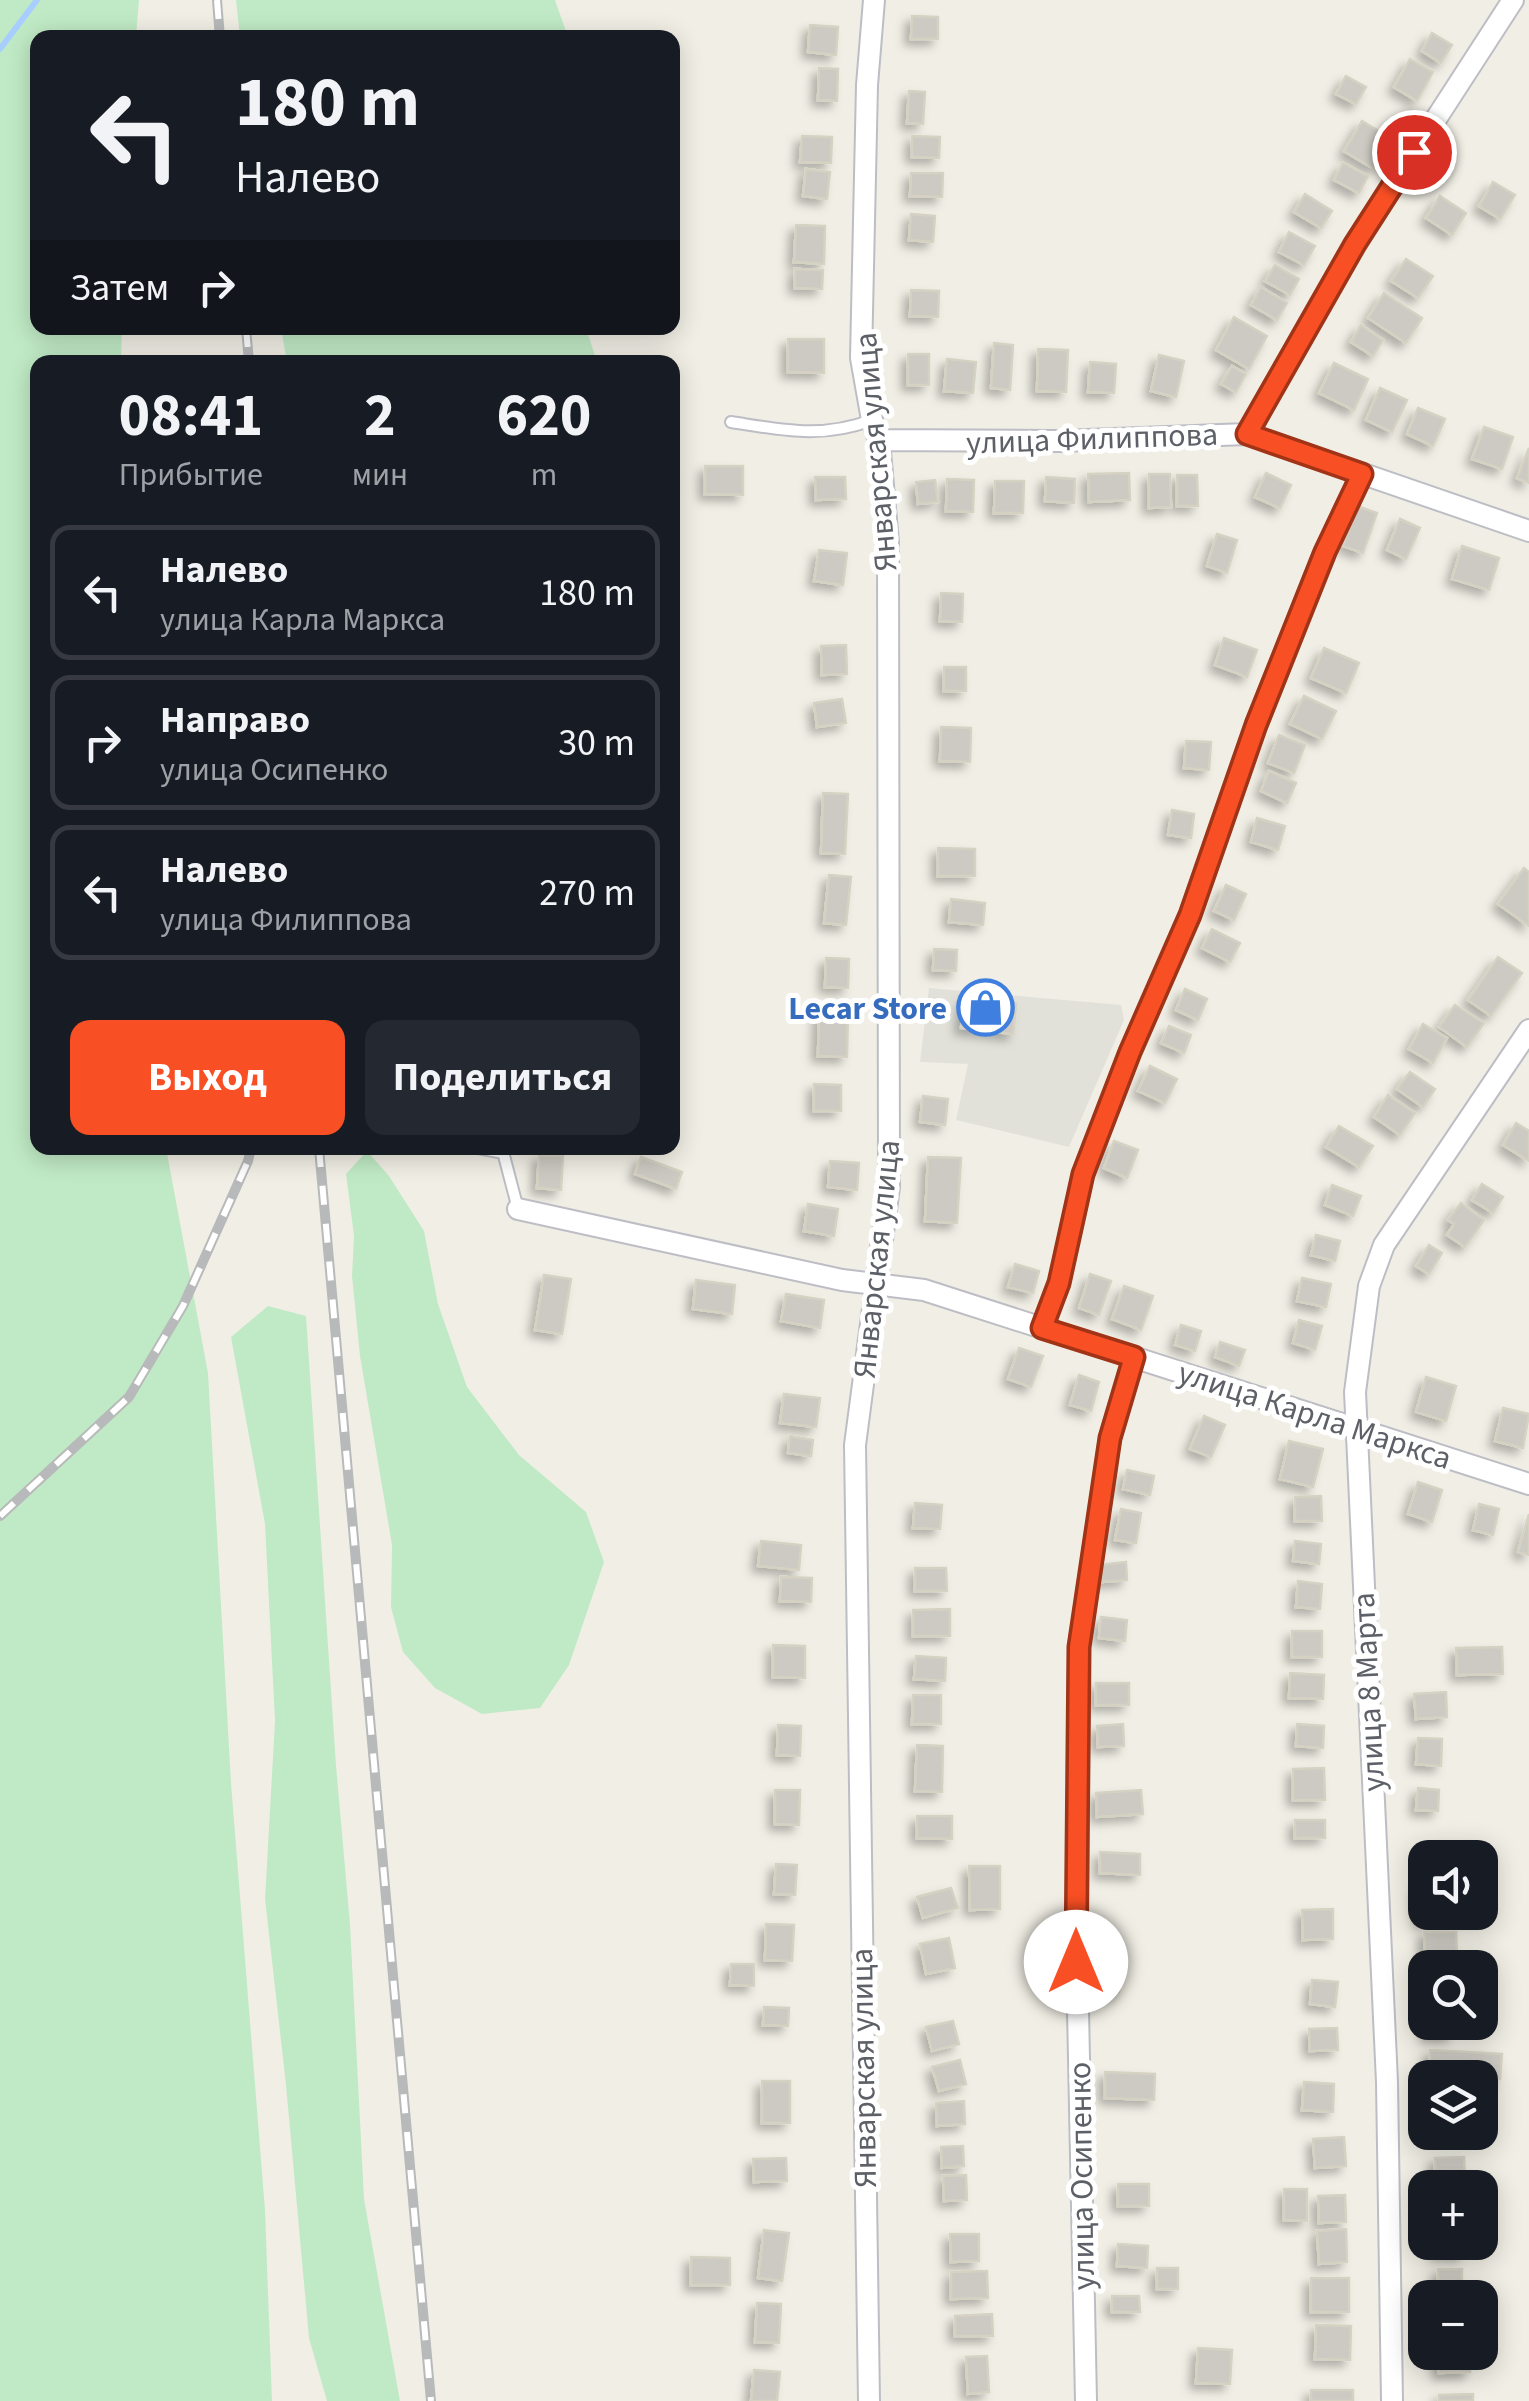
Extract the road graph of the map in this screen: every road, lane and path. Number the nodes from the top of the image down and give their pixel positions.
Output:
1 (874, 0) edge
2 (1513, 0) edge
3 (731, 422) dead end
4 (875, 430) junction
5 (1247, 434) junction
6 (1362, 474) junction
7 (1529, 531) edge
8 (1529, 1030) edge
9 (503, 1155) edge
10 (518, 1209) joint
11 (878, 1284) junction
12 (1042, 1328) junction
13 (1134, 1357) junction
14 (1356, 1429) junction
15 (1529, 1484) edge
16 (869, 2401) edge
17 (1086, 2401) edge
18 (1392, 2401) edge

1 - 4 street, Январская улица
2 - 5 street
3 - 4 lane
4 - 5 street, улица Филиппова
4 - 11 street, Январская улица
5 - 6 street, улица Филиппова
6 - 7 street, улица Филиппова
6 - 12 street
8 - 14 street, улица 8 Марта
9 - 10 lane
10 - 11 street, улица Карла Маркса
11 - 12 street, улица Карла Маркса
11 - 16 street, Январская улица
12 - 13 street, улица Карла Маркса
13 - 14 street, улица Карла Маркса
13 - 17 street, улица Осипенко
14 - 15 street, улица Карла Маркса
14 - 18 street, улица 8 Марта

